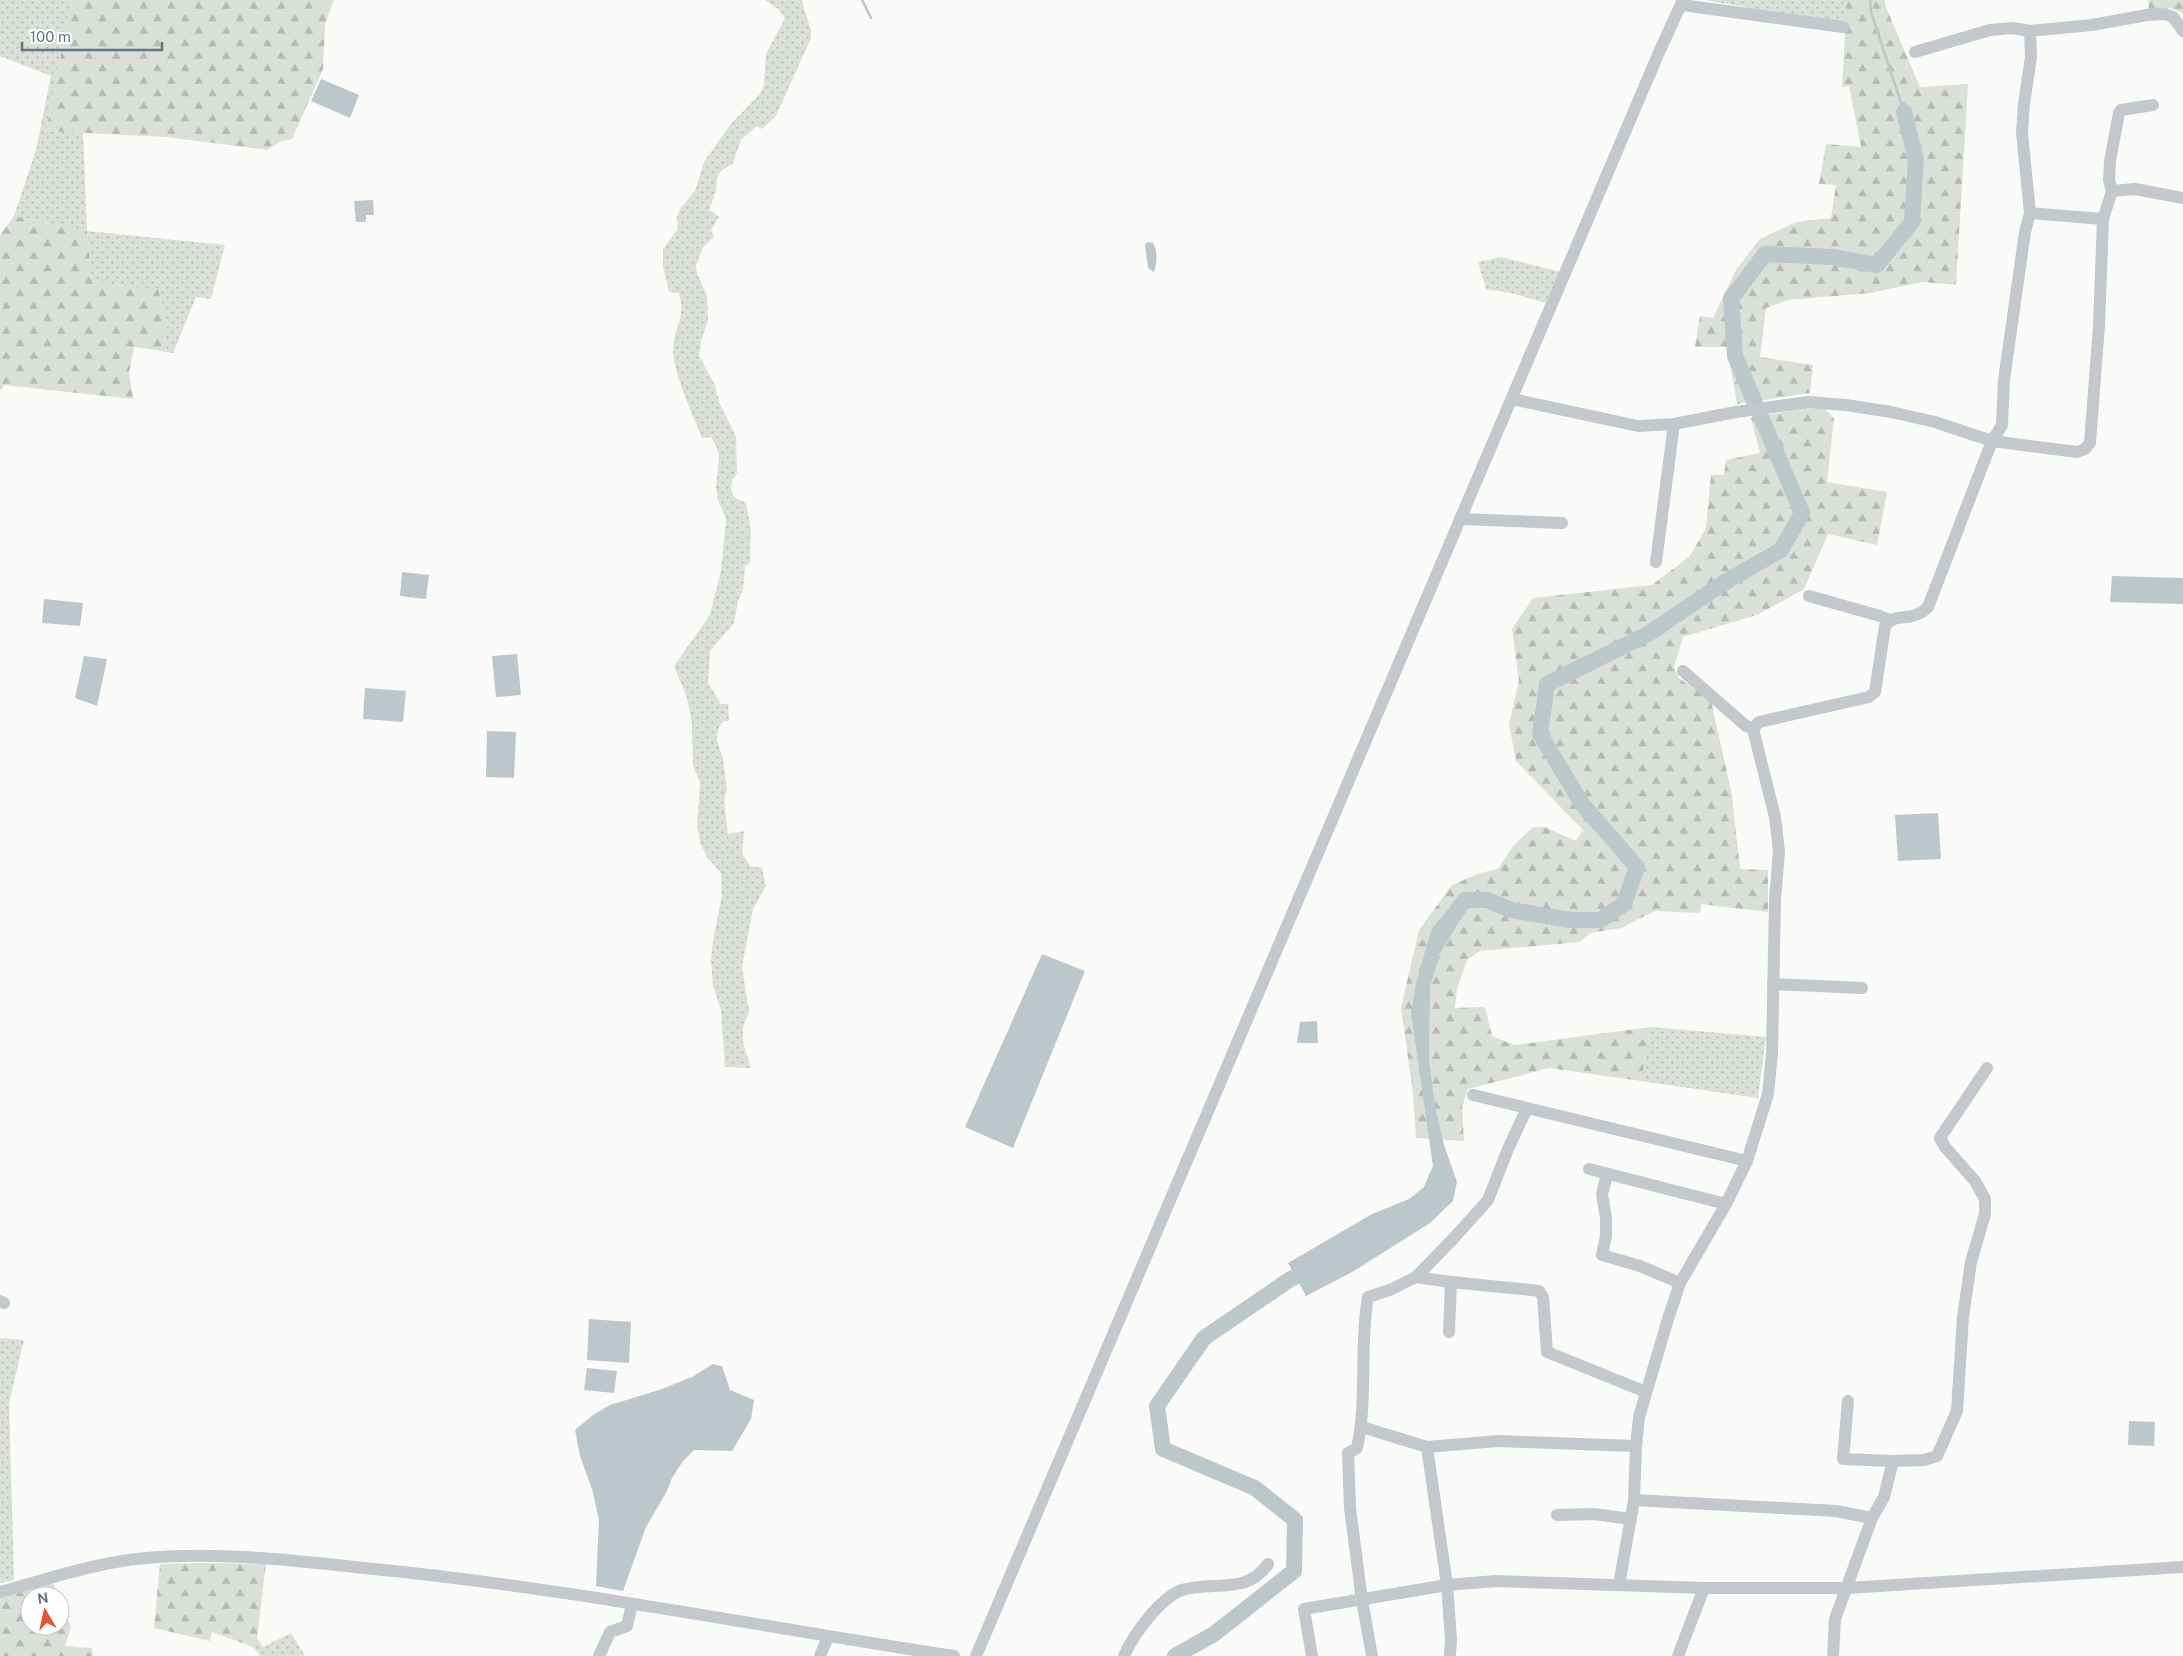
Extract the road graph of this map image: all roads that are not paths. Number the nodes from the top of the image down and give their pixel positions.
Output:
1 (1683, 2) edge
2 (1843, 27) dead end
3 (2030, 31) junction
4 (2183, 31) edge
5 (1915, 52) dead end
6 (2153, 105) dead end
7 (2112, 191) junction
8 (2183, 198) edge
9 (2030, 213) junction
10 (2103, 219) junction
11 (1512, 399) junction
12 (1674, 424) junction
13 (1992, 441) junction
14 (1460, 519) junction
15 (1562, 523) dead end
16 (1656, 562) dead end
17 (1809, 596) dead end
18 (1890, 620) junction
19 (1683, 671) dead end
20 (1753, 729) junction
21 (1774, 984) junction
22 (1862, 988) dead end
23 (1987, 1068) dead end
24 (1473, 1095) dead end
25 (1527, 1108) junction
26 (1748, 1161) junction
27 (1589, 1169) dead end
28 (1607, 1174) junction
29 (1726, 1204) junction
30 (1416, 1277) junction
31 (1451, 1283) junction
32 (1680, 1283) junction
33 (1449, 1332) dead end
34 (1646, 1392) junction
35 (1848, 1401) dead end
36 (1362, 1427) junction
37 (1636, 1446) junction
38 (1427, 1447) junction
39 (1893, 1461) junction
40 (1634, 1500) junction
41 (1557, 1515) dead end
42 (1872, 1518) junction
43 (1631, 1519) junction
44 (1268, 1564) dead end
45 (2183, 1567) edge
46 (1619, 1584) junction
47 (1447, 1585) junction
48 (1704, 1588) junction
49 (1847, 1588) junction
50 (0, 1592) edge
51 (1362, 1600) junction
52 (632, 1604) junction
53 (828, 1637) junction
54 (599, 1656) edge
55 (820, 1656) edge
56 (954, 1656) edge
57 (976, 1656) edge
58 (1124, 1656) edge
59 (1312, 1656) edge
60 (1372, 1656) edge
61 (1450, 1656) edge
62 (1678, 1656) edge
63 (1833, 1656) edge

1 - 2 street
1 - 11 street
3 - 4 street
3 - 5 street
3 - 9 street
6 - 7 street
7 - 8 street
7 - 10 street
9 - 10 street
9 - 13 street
10 - 13 street
11 - 12 street
11 - 14 street
12 - 13 street
12 - 16 street
13 - 18 street
14 - 15 street
14 - 57 street
17 - 18 street
18 - 20 street
19 - 20 street
20 - 21 street
21 - 22 street
21 - 26 street
23 - 39 street
24 - 25 street
25 - 26 street
25 - 30 street
26 - 29 street
27 - 28 street
28 - 29 street
28 - 32 street
29 - 32 street
30 - 31 street
30 - 36 street
31 - 33 street
31 - 34 street
32 - 34 street
34 - 37 street
35 - 39 street
36 - 38 street
36 - 51 street
37 - 38 street
37 - 40 street
38 - 47 street
39 - 42 street
40 - 42 street
40 - 43 street
41 - 43 street
42 - 49 street
43 - 46 street
44 - 58 street
45 - 49 street
46 - 47 street
46 - 48 street
47 - 51 street
47 - 61 street
48 - 49 street
48 - 62 street
49 - 63 street
50 - 52 street
51 - 59 street
51 - 60 street
52 - 53 street
52 - 54 street
53 - 55 street
53 - 56 street

